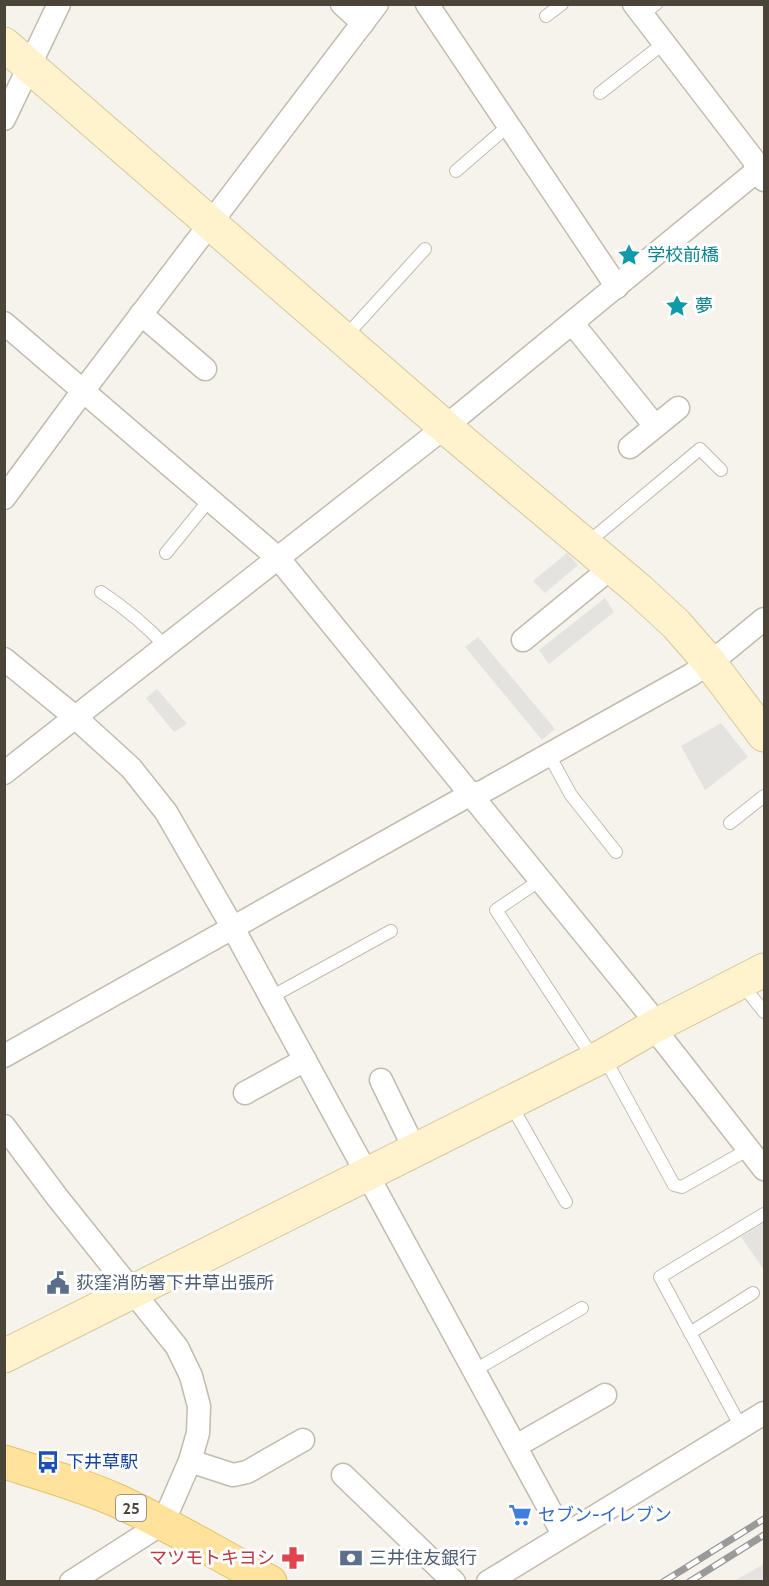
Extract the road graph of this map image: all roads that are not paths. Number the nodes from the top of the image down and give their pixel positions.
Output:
1 (59, 4) edge
2 (342, 4) edge
3 (377, 4) edge
4 (427, 4) edge
5 (562, 4) edge
6 (644, 8) edge
7 (546, 16) dead end
8 (363, 23) junction
9 (664, 43) junction
10 (4, 44) edge
11 (30, 66) junction
12 (600, 93) dead end
13 (4, 119) edge
14 (508, 126) junction
15 (456, 171) dead end
16 (762, 172) edge
17 (210, 223) junction
18 (425, 249) dead end
19 (617, 287) junction
20 (141, 314) junction
21 (4, 323) edge
22 (573, 324) junction
23 (343, 338) junction
24 (205, 369) dead end
25 (83, 391) junction
26 (678, 408) dead end
27 (655, 426) junction
28 (445, 427) junction
29 (630, 447) dead end
30 (721, 470) dead end
31 (4, 498) edge
32 (210, 499) junction
33 (585, 545) junction
34 (166, 553) dead end
35 (279, 559) junction
36 (612, 567) junction
37 (101, 592) dead end
38 (765, 619) edge
39 (523, 640) dead end
40 (166, 647) junction
41 (4, 659) edge
42 (710, 663) junction
43 (75, 717) junction
44 (765, 735) edge
45 (549, 755) junction
46 (4, 773) edge
47 (469, 795) junction
48 (765, 796) edge
49 (730, 823) dead end
50 (616, 852) dead end
51 (539, 880) junction
52 (233, 928) junction
53 (391, 931) dead end
54 (752, 976) edge
55 (271, 997) junction
56 (765, 1012) edge
57 (653, 1027) junction
58 (4, 1056) edge
59 (599, 1058) junction
60 (305, 1060) junction
61 (381, 1080) dead end
62 (245, 1093) dead end
63 (510, 1102) junction
64 (4, 1126) edge
65 (748, 1149) junction
66 (415, 1150) junction
67 (765, 1169) edge
68 (368, 1174) junction
69 (566, 1202) dead end
70 (765, 1214) edge
71 (133, 1291) junction
72 (753, 1293) dead end
73 (582, 1308) dead end
74 (690, 1334) junction
75 (4, 1356) edge
76 (475, 1370) junction
77 (605, 1395) dead end
78 (765, 1413) edge
79 (741, 1427) junction
80 (303, 1440) dead end
81 (516, 1446) junction
82 (190, 1461) junction
83 (4, 1462) edge
84 (344, 1475) dead end
85 (163, 1523) junction
86 (563, 1534) junction
87 (251, 1578) edge
88 (71, 1581) edge
89 (454, 1581) edge
90 (488, 1581) edge

1 - 11 street
2 - 8 street
3 - 8 street
4 - 14 street
5 - 7 lane
6 - 9 street
8 - 17 street
9 - 12 lane
9 - 16 street
10 - 11 street
11 - 13 street
11 - 17 street
14 - 15 lane
14 - 19 street
16 - 19 street
17 - 20 street
17 - 23 street
18 - 23 lane
19 - 22 street
20 - 24 street
20 - 25 street
21 - 25 street
22 - 27 street
22 - 28 street
23 - 28 street
25 - 31 street
25 - 32 street
26 - 27 street
27 - 29 street
28 - 33 street
28 - 35 street
30 - 33 lane
32 - 34 lane
32 - 35 street
33 - 36 street
35 - 40 street
35 - 47 street
36 - 39 street
36 - 42 street
37 - 40 lane
38 - 42 street
40 - 43 street
41 - 43 street
42 - 44 street
42 - 45 street
43 - 46 street
43 - 52 street
45 - 47 street
45 - 50 lane
47 - 51 street
47 - 52 street
48 - 49 lane
51 - 57 street
51 - 59 lane
52 - 55 street
52 - 58 street
53 - 55 lane
54 - 56 lane
54 - 57 street
55 - 60 street
57 - 59 street
57 - 65 street
59 - 63 street
59 - 65 lane
60 - 62 street
60 - 68 street
61 - 66 street
63 - 66 street
63 - 69 lane
64 - 71 street
65 - 67 street
66 - 68 street
68 - 71 street
68 - 76 street
70 - 74 lane
71 - 75 street
71 - 82 street
72 - 74 lane
73 - 76 lane
74 - 79 lane
76 - 81 street
77 - 81 street
78 - 79 street
79 - 86 street
80 - 82 street
81 - 86 street
82 - 85 street
83 - 85 main road, 25
84 - 89 street
85 - 87 main road, 25
85 - 88 street
86 - 90 street

